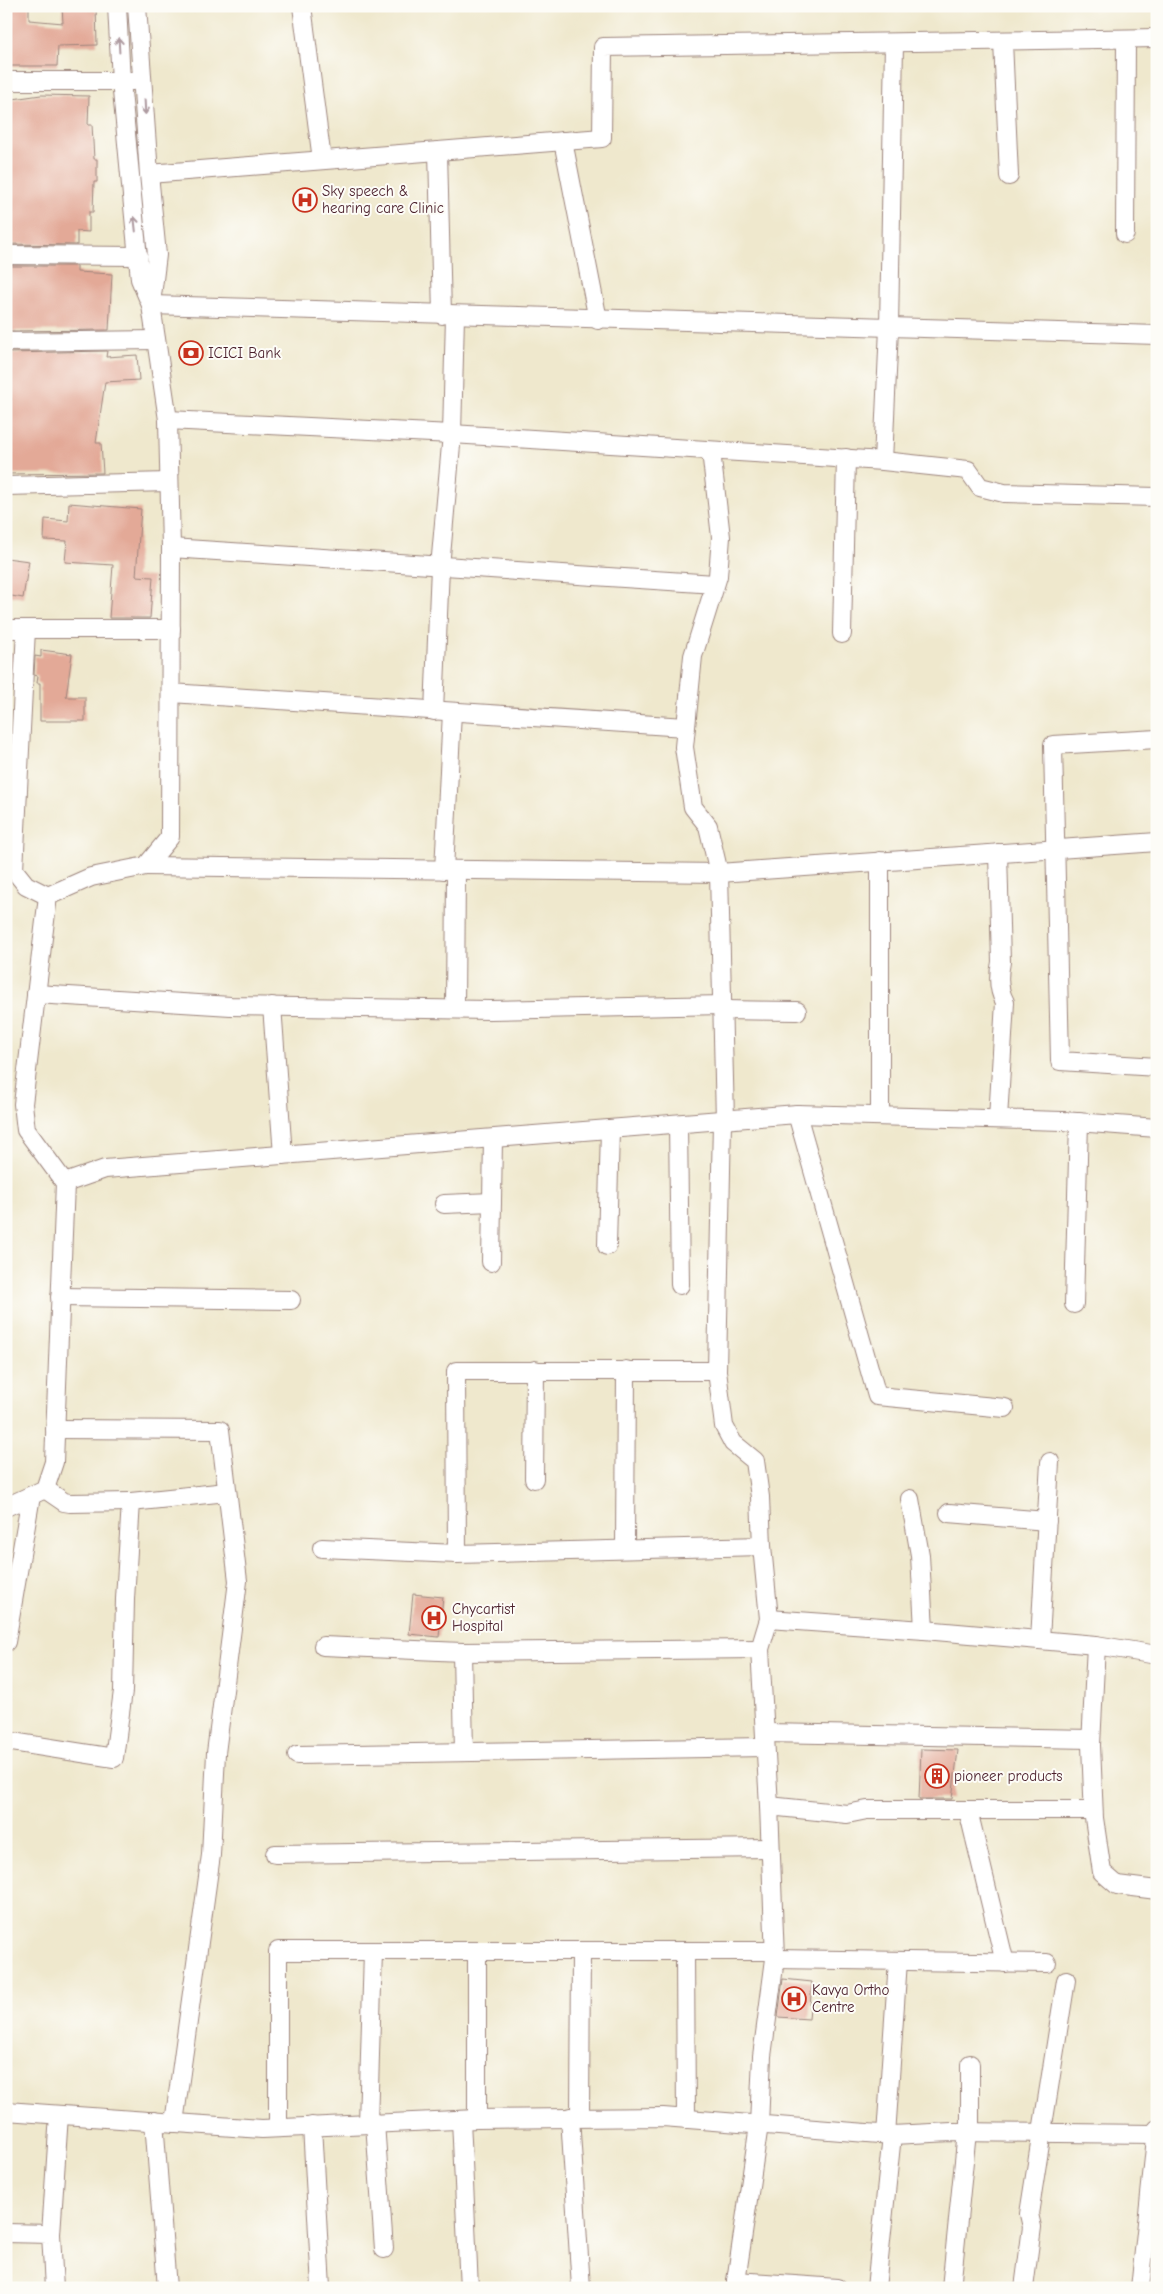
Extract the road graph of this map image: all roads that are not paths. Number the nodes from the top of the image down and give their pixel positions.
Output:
1 (117, 6) edge
2 (137, 6) edge
3 (302, 6) edge
4 (1157, 38) edge
5 (1126, 39) junction
6 (1003, 41) junction
7 (894, 43) junction
8 (6, 81) edge
9 (121, 81) junction
10 (143, 82) junction
11 (563, 141) junction
12 (438, 151) junction
13 (322, 160) junction
14 (149, 174) junction
15 (1009, 176) dead end
16 (1125, 234) dead end
17 (6, 254) edge
18 (138, 256) junction
19 (151, 305) junction
20 (448, 315) junction
21 (598, 320) junction
22 (889, 328) junction
23 (1157, 335) edge
24 (156, 340) junction
25 (6, 342) edge
26 (168, 420) junction
27 (452, 434) junction
28 (711, 451) junction
29 (846, 458) junction
30 (883, 461) junction
31 (169, 482) junction
32 (6, 486) edge
33 (1157, 497) edge
34 (171, 548) junction
35 (440, 567) junction
36 (715, 584) junction
37 (6, 629) edge
38 (26, 629) junction
39 (170, 629) junction
40 (842, 634) dead end
41 (170, 693) junction
42 (434, 711) junction
43 (452, 712) junction
44 (685, 728) junction
45 (1157, 739) edge
46 (1157, 842) edge
47 (1054, 849) junction
48 (998, 853) junction
49 (880, 861) junction
50 (146, 866) junction
51 (450, 870) junction
52 (719, 873) junction
53 (26, 885) junction
54 (6, 886) edge
55 (48, 896) junction
56 (36, 994) junction
57 (272, 1006) junction
58 (723, 1007) junction
59 (455, 1010) junction
60 (797, 1011) dead end
61 (1157, 1067) edge
62 (797, 1114) junction
63 (880, 1116) junction
64 (998, 1119) junction
65 (724, 1120) junction
66 (1078, 1122) junction
67 (678, 1124) junction
68 (1157, 1128) edge
69 (610, 1129) junction
70 (493, 1138) junction
71 (283, 1155) junction
72 (64, 1183) junction
73 (492, 1202) junction
74 (444, 1204) dead end
75 (607, 1246) dead end
76 (491, 1262) dead end
77 (680, 1285) dead end
78 (60, 1297) junction
79 (291, 1300) dead end
80 (1074, 1304) dead end
81 (535, 1370) junction
82 (626, 1370) junction
83 (717, 1371) junction
84 (1005, 1408) dead end
85 (55, 1430) junction
86 (1050, 1462) dead end
87 (534, 1479) dead end
88 (38, 1492) junction
89 (227, 1492) junction
90 (910, 1499) dead end
91 (131, 1502) junction
92 (6, 1507) edge
93 (950, 1513) dead end
94 (1047, 1521) junction
95 (762, 1546) junction
96 (322, 1548) dead end
97 (625, 1548) junction
98 (458, 1554) junction
99 (769, 1620) junction
100 (924, 1630) junction
101 (1040, 1640) junction
102 (6, 1642) edge
103 (1096, 1645) junction
104 (323, 1646) dead end
105 (760, 1649) junction
106 (462, 1652) junction
107 (1157, 1655) edge
108 (1091, 1739) junction
109 (6, 1740) edge
110 (765, 1740) junction
111 (464, 1752) junction
112 (297, 1755) dead end
113 (769, 1806) junction
114 (968, 1810) junction
115 (1094, 1810) junction
116 (770, 1848) junction
117 (274, 1854) dead end
118 (1157, 1890) edge
119 (373, 1951) junction
120 (477, 1951) junction
121 (581, 1951) junction
122 (685, 1951) junction
123 (775, 1955) junction
124 (898, 1961) junction
125 (1005, 1963) junction
126 (1047, 1964) dead end
127 (1066, 1980) dead end
128 (970, 2064) dead end
129 (6, 2111) edge
130 (59, 2115) junction
131 (575, 2117) junction
132 (469, 2119) junction
133 (686, 2119) junction
134 (154, 2121) junction
135 (174, 2123) junction
136 (371, 2124) junction
137 (759, 2125) junction
138 (312, 2126) junction
139 (278, 2128) junction
140 (1157, 2129) edge
141 (968, 2132) junction
142 (1044, 2133) junction
143 (1156, 2134) edge
144 (889, 2135) junction
145 (6, 2233) edge
146 (51, 2234) junction
147 (384, 2250) dead end
148 (736, 2284) edge
149 (54, 2288) edge
150 (167, 2288) edge
151 (322, 2288) edge
152 (469, 2288) edge
153 (581, 2288) edge
154 (837, 2288) edge
155 (876, 2288) edge
156 (951, 2288) edge
157 (1024, 2288) edge
158 (1140, 2288) edge

9 -> 1 street
2 - 10 street
3 - 13 street
4 - 5 street
5 - 6 street
5 - 16 street
6 - 7 street
6 - 15 street
7 - 11 street
7 - 22 street
8 - 9 street
9 - 10 street
18 -> 9 street
10 -> 14 street
11 - 12 street
11 - 21 street
12 - 13 street
12 - 20 street
13 - 14 street
14 - 19 street
17 - 18 street
18 - 19 street
19 - 20 street
19 - 24 street
20 - 21 street
20 - 27 street
21 - 22 street
22 - 23 street
22 - 30 street
24 - 25 street
24 - 26 street
26 - 27 street
26 - 31 street
27 - 28 street
27 - 35 street
28 - 29 street
28 - 36 street
29 - 30 street
29 - 40 street
30 - 33 street
31 - 32 street
31 - 34 street
34 - 35 street
34 - 39 street
35 - 36 street
35 - 42 street
36 - 44 street
37 - 38 street
38 - 39 street
38 - 53 street
39 - 41 street
41 - 42 street
41 - 50 street
42 - 43 street
43 - 44 street
43 - 51 street
44 - 52 street
45 - 47 street
46 - 47 street
47 - 48 street
47 - 61 street
48 - 49 street
48 - 64 street
49 - 52 street
49 - 63 street
50 - 51 street
50 - 55 street
51 - 52 street
51 - 59 street
52 - 58 street
53 - 54 street
53 - 55 street
55 - 56 street
56 - 57 street
56 - 72 street
57 - 59 street
57 - 71 street
58 - 59 street
58 - 60 street
58 - 65 street
62 - 63 street
62 - 65 street
62 - 84 street
63 - 64 street
64 - 66 street
65 - 67 street
65 - 83 street
66 - 68 street
66 - 80 street
67 - 69 street
67 - 77 street
69 - 70 street
69 - 75 street
70 - 71 street
70 - 73 street
71 - 72 street
72 - 78 street
73 - 74 street
73 - 76 street
78 - 79 street
78 - 85 street
81 - 82 street
81 - 87 street
81 - 98 street
82 - 83 street
82 - 97 street
83 - 95 street
85 - 88 street
85 - 89 street
86 - 94 street
88 - 91 street
88 - 92 street
88 - 102 street
89 - 91 street
89 - 135 street
90 - 100 street
91 - 109 street
93 - 94 street
94 - 101 street
95 - 97 street
95 - 99 street
96 - 98 street
97 - 98 street
99 - 100 street
99 - 105 street
100 - 101 street
101 - 103 street
103 - 107 street
103 - 108 street
104 - 106 street
105 - 106 street
105 - 110 street
106 - 111 street
108 - 110 street
108 - 115 street
110 - 111 street
110 - 113 street
111 - 112 street
113 - 114 street
113 - 116 street
114 - 115 street
114 - 125 street
115 - 118 street
116 - 117 street
116 - 123 street
119 - 120 street
119 - 136 street
119 - 139 street
120 - 121 street
120 - 132 street
121 - 122 street
121 - 131 street
122 - 123 street
122 - 133 street
123 - 124 street
123 - 137 street
124 - 125 street
124 - 144 street
125 - 126 street
127 - 142 street
128 - 141 street
129 - 130 street
130 - 134 street
130 - 146 street
131 - 132 street
131 - 133 street
131 - 153 street
132 - 136 street
132 - 152 street
133 - 137 street
134 - 135 street
134 - 150 street
135 - 139 street
136 - 138 street
136 - 147 street
137 - 144 street
137 - 148 street
138 - 139 street
138 - 151 street
140 - 143 street
141 - 142 street
141 - 144 street
141 - 156 street
142 - 143 street
142 - 157 street
143 - 158 street
144 - 155 street
145 - 146 street
146 - 149 street
148 - 154 street

